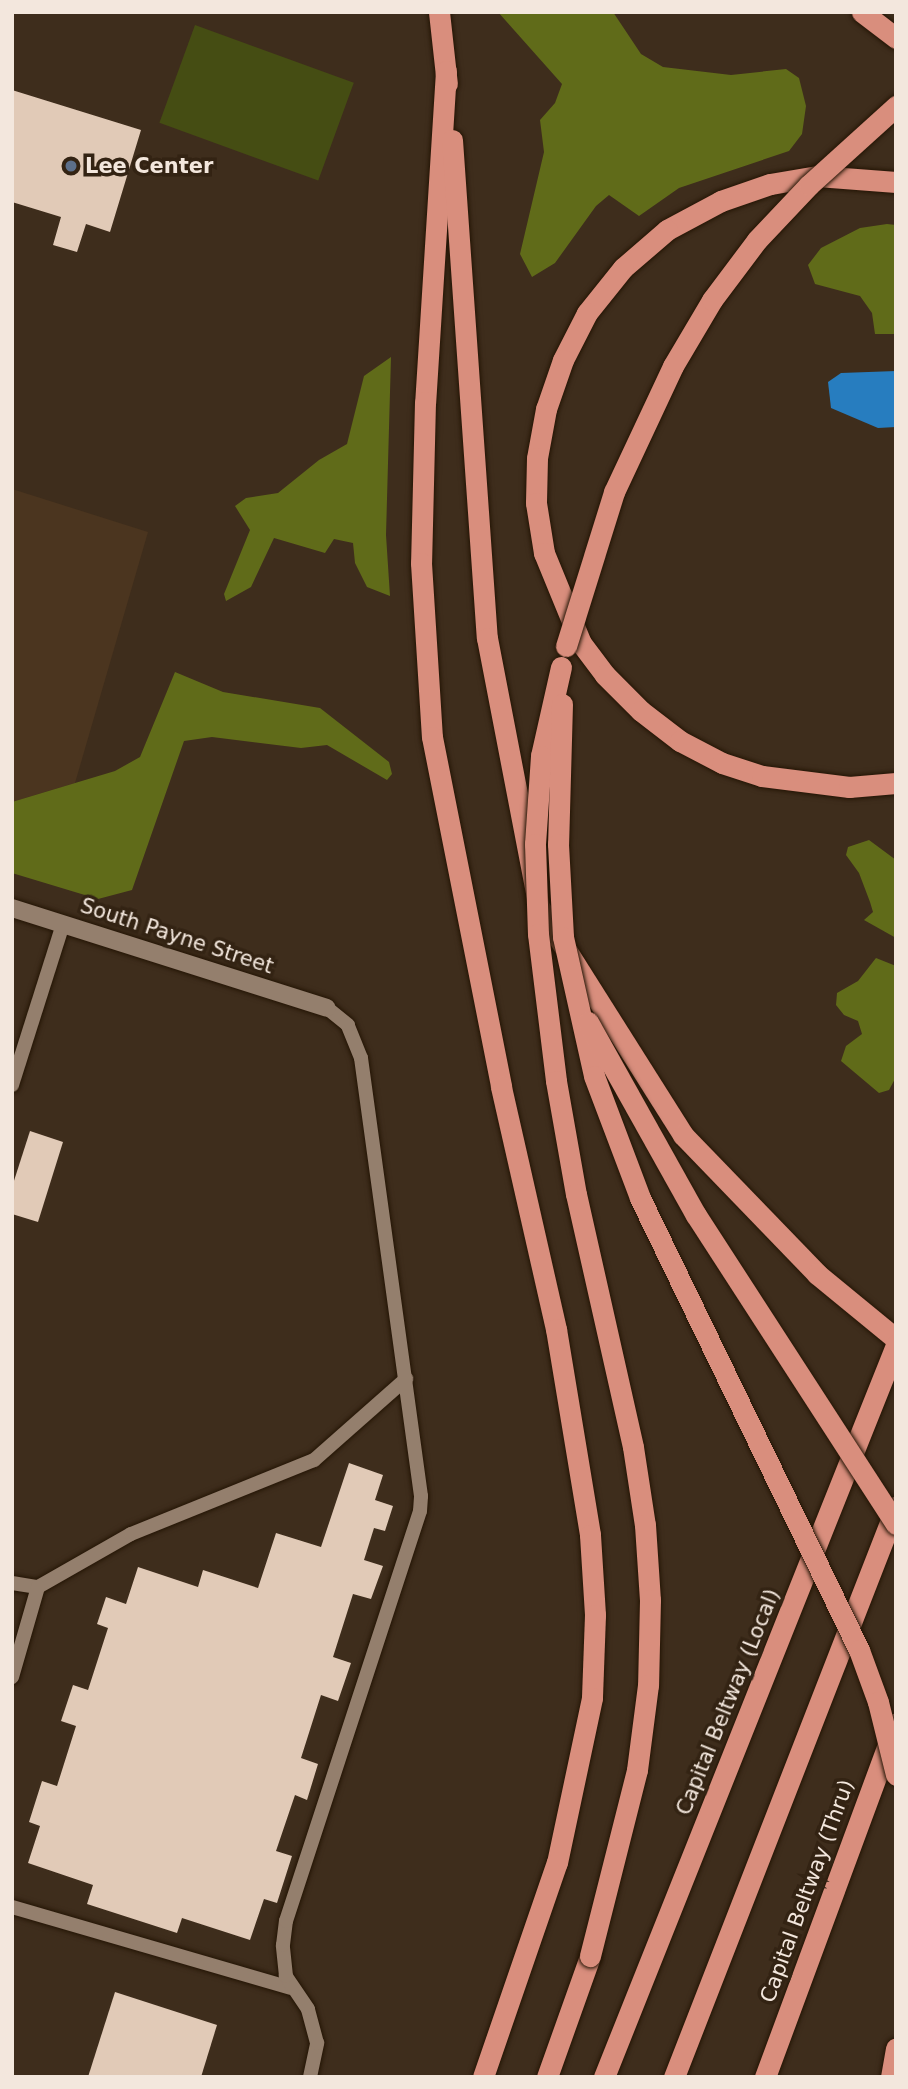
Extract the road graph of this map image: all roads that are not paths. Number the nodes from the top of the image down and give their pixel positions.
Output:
1 (439, 12) edge
2 (862, 12) edge
3 (896, 38) edge
4 (446, 71) junction
5 (896, 106) edge
6 (896, 183) edge
7 (561, 667) junction
8 (896, 783) edge
9 (539, 907) junction
10 (12, 908) edge
11 (63, 924) junction
12 (327, 1008) joint
13 (12, 1085) edge
14 (896, 1339) edge
15 (896, 1345) edge
16 (406, 1379) junction
17 (896, 1507) edge
18 (896, 1524) edge
19 (12, 1583) edge
20 (38, 1587) junction
21 (12, 1677) edge
22 (896, 1723) edge
23 (896, 1775) edge
24 (12, 1907) edge
25 (290, 1988) junction
26 (896, 2048) edge
27 (310, 2077) edge
28 (483, 2077) edge
29 (547, 2077) edge
30 (604, 2077) edge
31 (674, 2077) edge
32 (765, 2077) edge
33 (891, 2077) edge

1 - 4 highway
2 - 3 highway
4 - 9 highway, bridge
4 - 28 highway
5 - 7 highway, bridge
6 - 8 highway
7 - 23 highway, bridge
7 - 29 highway, bridge
9 - 14 highway, bridge
9 - 18 highway, bridge
10 - 11 street, South Payne Street
11 - 12 street, South Payne Street
11 - 13 lane
12 - 16 lane
15 - 30 highway, Capital Beltway (Local)
16 - 20 lane
16 - 25 lane
17 - 31 highway
19 - 20 lane
20 - 21 lane
22 - 32 highway, Capital Beltway (Thru)
24 - 25 lane
25 - 27 lane
26 - 33 highway

